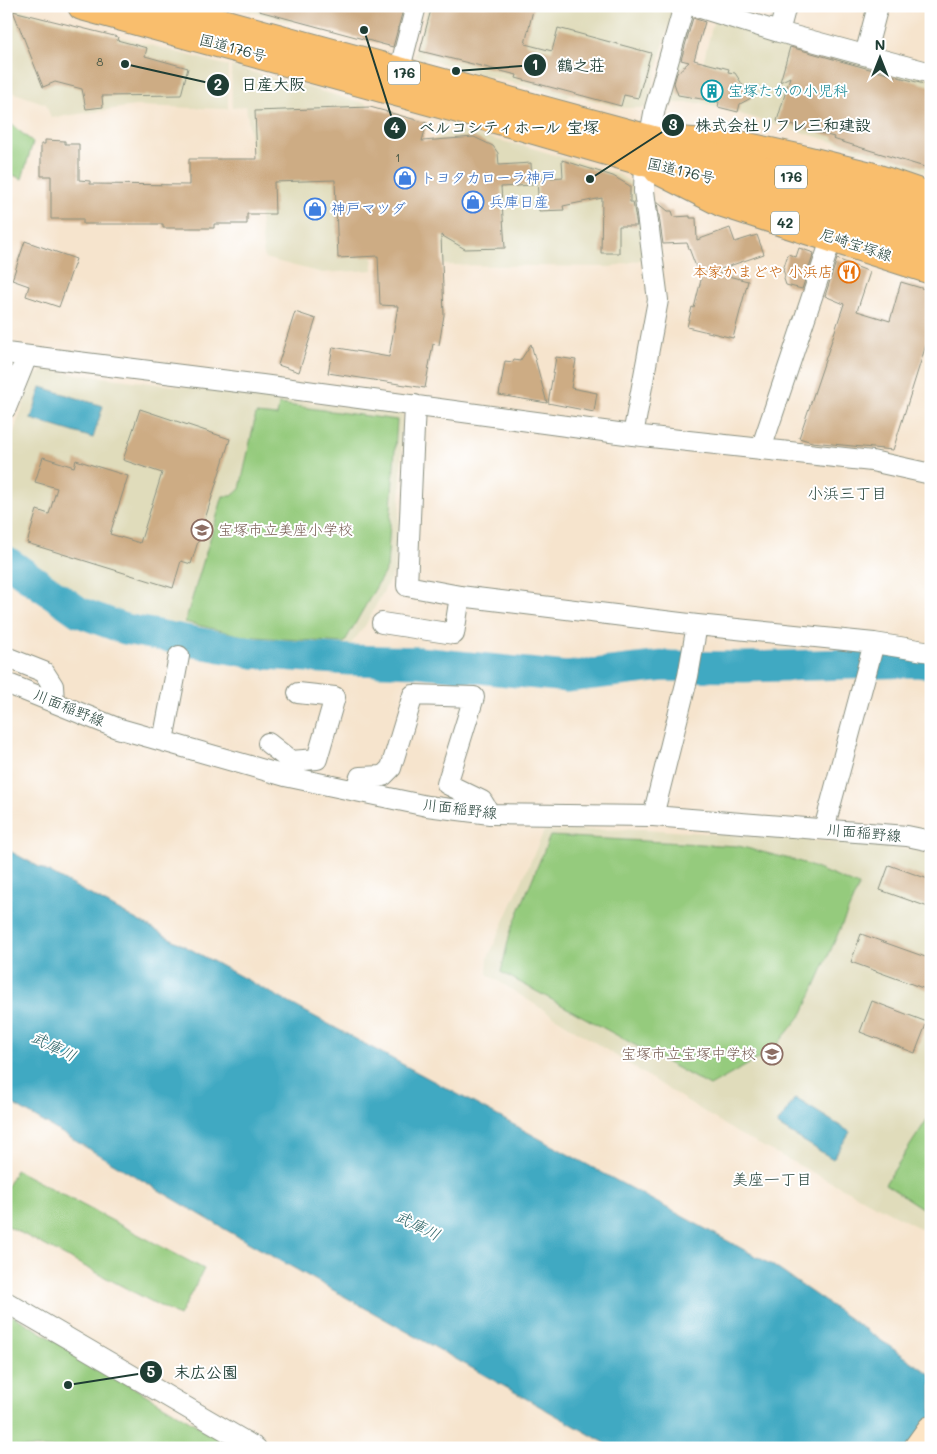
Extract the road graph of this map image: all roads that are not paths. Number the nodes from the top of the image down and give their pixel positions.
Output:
1 (82, 6) edge
2 (160, 6) edge
3 (416, 6) edge
4 (684, 6) edge
5 (694, 6) edge
6 (786, 6) edge
7 (878, 6) edge
8 (779, 32) junction
9 (865, 55) junction
10 (399, 72) junction
11 (931, 73) edge
12 (647, 151) junction
13 (931, 197) edge
14 (931, 224) edge
15 (832, 237) junction
16 (931, 249) edge
17 (931, 270) edge
18 (6, 353) edge
19 (27, 356) junction
20 (415, 405) junction
21 (6, 408) edge
22 (633, 434) junction
23 (761, 449) junction
24 (931, 474) edge
25 (460, 596) junction
26 (382, 623) dead end
27 (697, 625) junction
28 (874, 643) junction
29 (931, 652) edge
30 (6, 656) edge
31 (179, 656) dead end
32 (6, 683) edge
33 (298, 692) dead end
34 (54, 702) junction
35 (162, 741) junction
36 (268, 743) dead end
37 (288, 769) junction
38 (355, 791) junction
39 (490, 814) junction
40 (653, 816) junction
41 (824, 829) junction
42 (931, 841) edge
43 (6, 1302) edge
44 (931, 1430) edge
45 (256, 1448) edge
46 (918, 1448) edge

1 - 12 main road, 国道176号 / 176
2 - 10 main road, 国道176号 / 176
3 - 10 street
4 - 12 street
5 - 8 street
6 - 8 street
7 - 9 street
8 - 9 street
9 - 11 street
10 - 12 main road, 国道176号 / 176
12 - 13 main road
12 - 14 main road, 国道176号 / 176
12 - 15 main road, 尼崎宝塚線 / 42
12 - 16 main road, 国道176号 / 176
12 - 22 street
15 - 17 main road, 尼崎宝塚線 / 42
15 - 23 street
18 - 19 street
19 - 20 street
19 - 21 street
20 - 22 street
20 - 25 street
22 - 23 street
23 - 24 street
25 - 26 street
25 - 27 street
27 - 28 street
27 - 40 street
28 - 29 street
28 - 41 street
30 - 34 street
31 - 35 street
32 - 34 street, 川面稲野線
33 - 37 street
34 - 35 street, 川面稲野線
35 - 37 street, 川面稲野線
36 - 37 street
37 - 38 street, 川面稲野線
38 - 39 street, 川面稲野線
38 - 39 street
39 - 40 street, 川面稲野線
40 - 41 street, 川面稲野線
41 - 42 street, 川面稲野線
43 - 45 street
44 - 46 street

